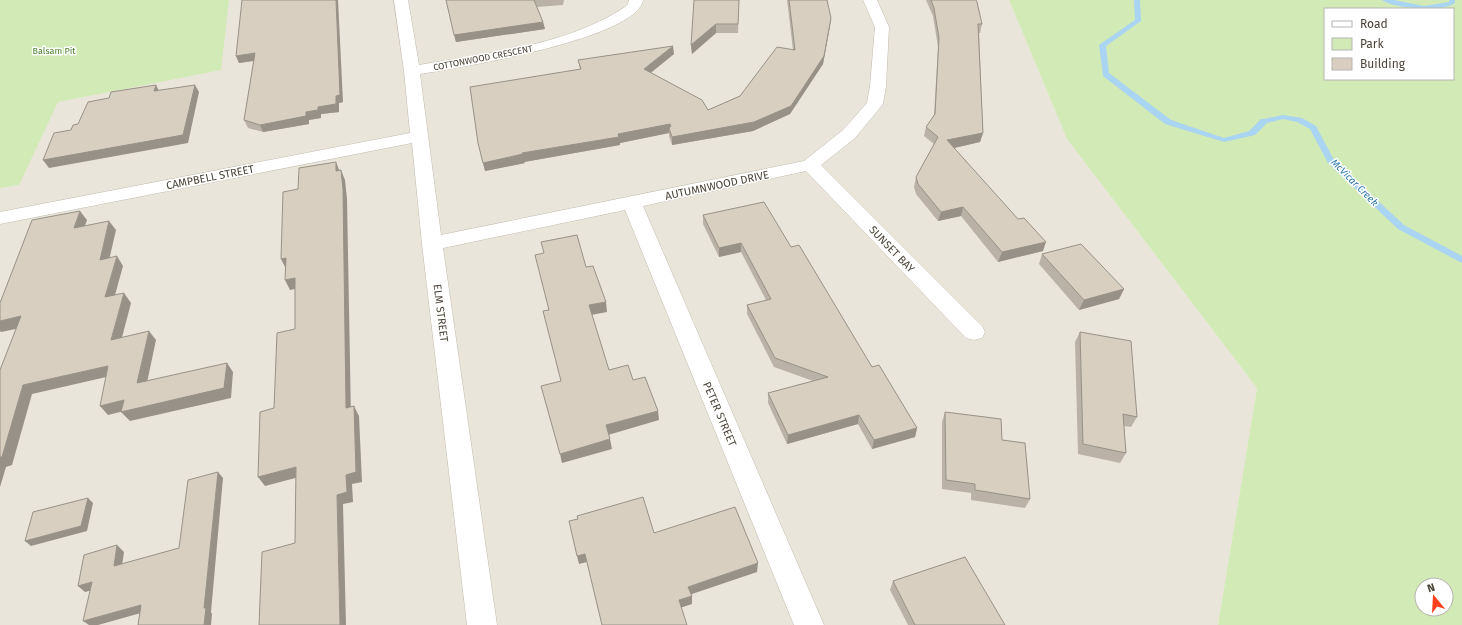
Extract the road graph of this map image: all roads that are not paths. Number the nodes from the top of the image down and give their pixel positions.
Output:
1 (401, 0) edge
2 (636, 0) edge
3 (870, 0) edge
4 (412, 71) junction
5 (420, 136) junction
6 (810, 165) junction
7 (632, 203) junction
8 (0, 218) edge
9 (432, 244) junction
10 (974, 332) dead end
11 (482, 625) edge
12 (809, 625) edge

1 - 4 street, ELM STREET
2 - 4 street, COTTONWOOD CRESCENT
3 - 6 street, AUTUMNWOOD DRIVE
4 - 5 street, ELM STREET
5 - 8 street, CAMPBELL STREET
5 - 9 street, ELM STREET
6 - 7 street, AUTUMNWOOD DRIVE
6 - 10 street, SUNSET BAY
7 - 9 street, AUTUMNWOOD DRIVE
7 - 12 street, PETER STREET
9 - 11 street, ELM STREET

